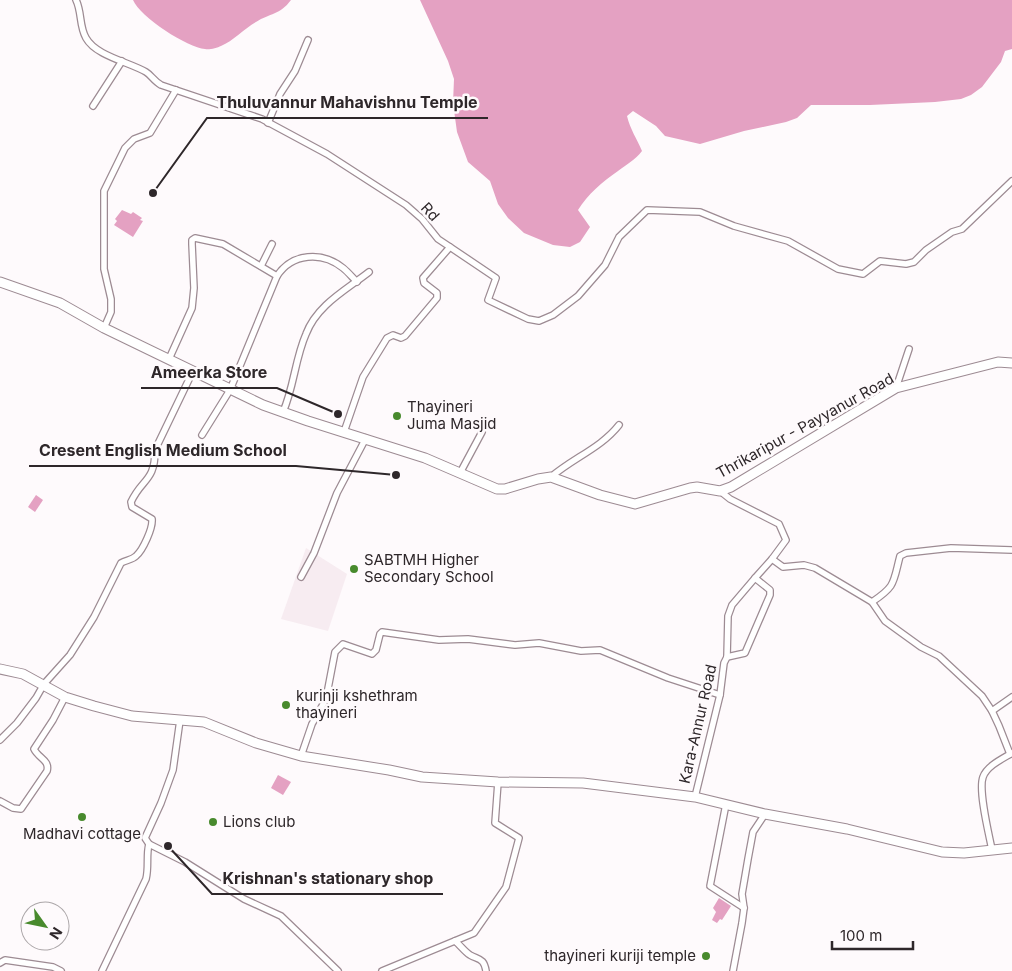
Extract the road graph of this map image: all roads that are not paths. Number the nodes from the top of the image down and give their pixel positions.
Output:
1 (76, 0) edge
2 (308, 40) dead end
3 (122, 61) junction
4 (176, 90) junction
5 (93, 106) dead end
6 (268, 123) junction
7 (1012, 182) edge
8 (272, 244) dead end
9 (450, 247) junction
10 (261, 266) junction
11 (369, 272) dead end
12 (278, 276) junction
13 (0, 282) edge
14 (357, 282) junction
15 (104, 328) junction
16 (909, 349) dead end
17 (169, 359) junction
18 (1012, 363) edge
19 (193, 371) junction
20 (896, 388) junction
21 (230, 390) junction
22 (284, 412) junction
23 (619, 425) dead end
24 (344, 432) junction
25 (482, 432) dead end
26 (202, 435) dead end
27 (366, 438) junction
28 (460, 473) junction
29 (552, 477) junction
30 (720, 491) junction
31 (1012, 550) edge
32 (772, 559) junction
33 (301, 577) dead end
34 (755, 578) junction
35 (872, 602) junction
36 (727, 657) junction
37 (0, 669) edge
38 (44, 684) junction
39 (720, 695) junction
40 (65, 697) junction
41 (1012, 697) edge
42 (992, 711) junction
43 (180, 720) junction
44 (0, 740) edge
45 (1011, 754) edge
46 (301, 756) junction
47 (498, 782) junction
48 (695, 797) junction
49 (0, 801) edge
50 (726, 804) junction
51 (765, 814) junction
52 (149, 844) junction
53 (1012, 848) edge
54 (992, 850) junction
55 (744, 908) junction
56 (455, 941) junction
57 (0, 962) edge
58 (61, 971) edge
59 (102, 971) edge
60 (338, 971) edge
61 (382, 971) edge
62 (486, 971) edge
63 (733, 971) edge

1 - 3 street, Rd
2 - 6 street
3 - 4 street, Rd
3 - 5 street
4 - 6 street, Rd
4 - 15 street
6 - 9 street, Rd
7 - 9 street, Rd
8 - 10 street
9 - 24 street
10 - 12 street
10 - 17 street
11 - 14 street
12 - 14 street
12 - 21 street
13 - 15 main road
14 - 22 street
15 - 17 main road
16 - 20 street
17 - 19 main road
18 - 20 main road, Thrikaripur - Payyanur Road
19 - 21 main road
19 - 38 street
20 - 30 main road, Thrikaripur - Payyanur Road
21 - 22 main road
21 - 26 street
22 - 24 main road
23 - 29 street
24 - 27 main road
25 - 28 street
27 - 28 main road
27 - 33 street
28 - 29 main road
29 - 30 main road, Thrikaripur - Payyanur Road
30 - 32 street
31 - 35 street
32 - 34 street
32 - 35 street
34 - 36 street
34 - 36 street, Kara-Annur Road
35 - 42 street
36 - 39 street, Kara-Annur Road
37 - 38 main road
38 - 40 main road
38 - 44 street
39 - 46 street
39 - 48 street, Kara-Annur Road
40 - 43 main road
40 - 49 street
41 - 42 street
42 - 45 street
43 - 46 main road
43 - 52 street
45 - 54 street
46 - 47 main road
47 - 48 main road
47 - 56 street
48 - 50 main road
50 - 51 main road
50 - 55 street
51 - 54 main road
51 - 55 street
52 - 59 street
52 - 60 street
53 - 54 main road
55 - 63 street
56 - 61 street
56 - 62 street
57 - 58 street

